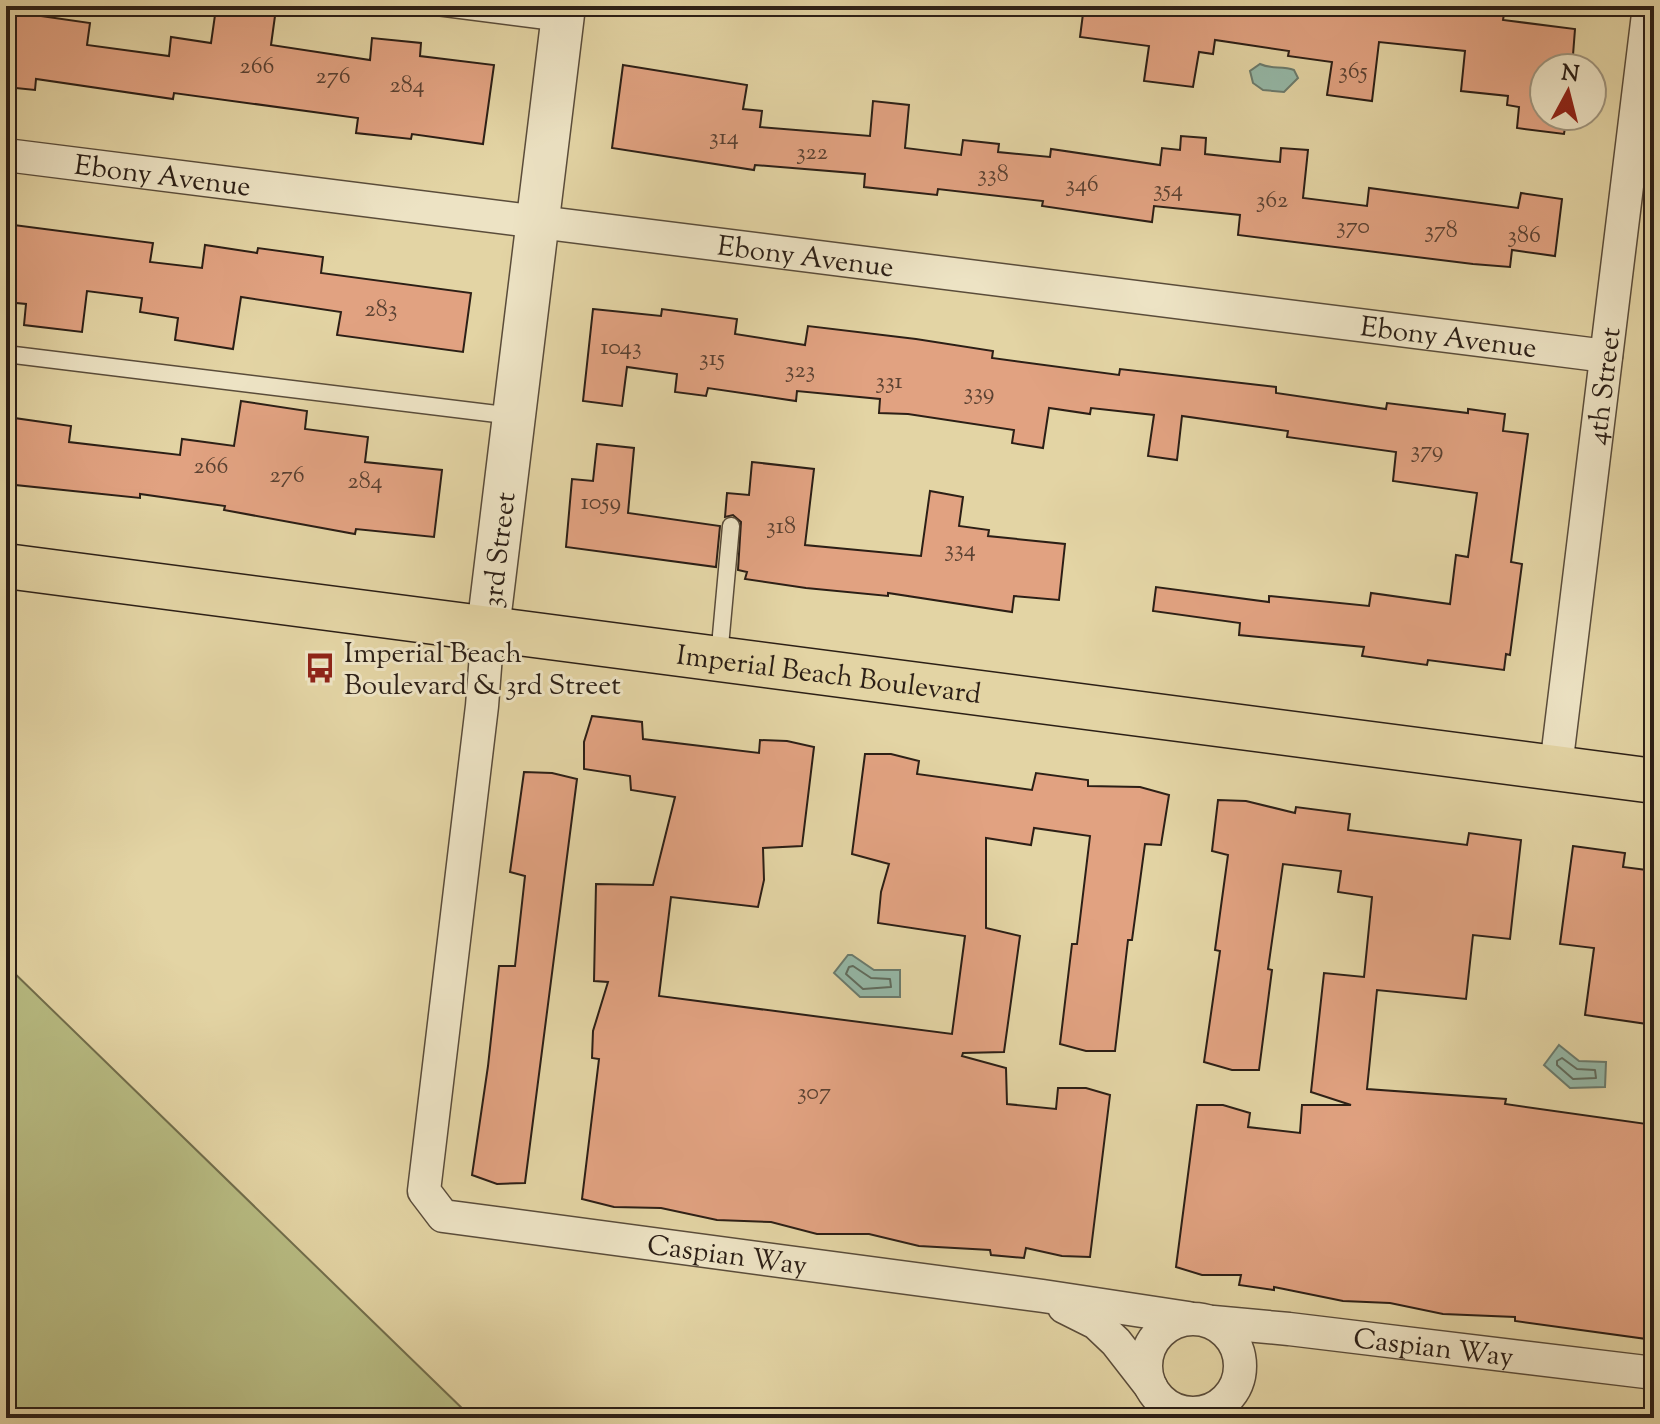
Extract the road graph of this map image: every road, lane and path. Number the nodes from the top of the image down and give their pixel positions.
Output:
1 (429, 6) edge
2 (1649, 6) edge
3 (563, 14) edge
4 (6, 155) edge
5 (537, 222) junction
6 (6, 354) edge
7 (1606, 356) junction
8 (514, 416) junction
9 (731, 526) dead end
10 (6, 566) edge
11 (488, 629) junction
12 (719, 659) junction
13 (1556, 767) junction
14 (1654, 781) edge
15 (424, 1191) joint
16 (1043, 1296) junction
17 (1201, 1320) junction
18 (1654, 1373) edge
19 (1151, 1387) junction

1 - 3 lane
2 - 7 street, 4th Street
3 - 5 street, 3rd Street
4 - 5 street, Ebony Avenue
5 - 7 street, Ebony Avenue
5 - 8 street, 3rd Street
6 - 8 lane
7 - 13 street, 4th Street
8 - 11 street, 3rd Street
9 - 12 lane
10 - 11 main road, Imperial Beach Boulevard
11 - 12 main road, Imperial Beach Boulevard
11 - 15 street, 3rd Street
12 - 13 main road, Imperial Beach Boulevard
13 - 14 main road, Imperial Beach Boulevard
15 - 16 street, Caspian Way
16 - 17 street, Caspian Way
16 - 19 street, Caspian Way
17 - 18 street, Caspian Way
17 - 19 street
17 - 19 street, Caspian Way

